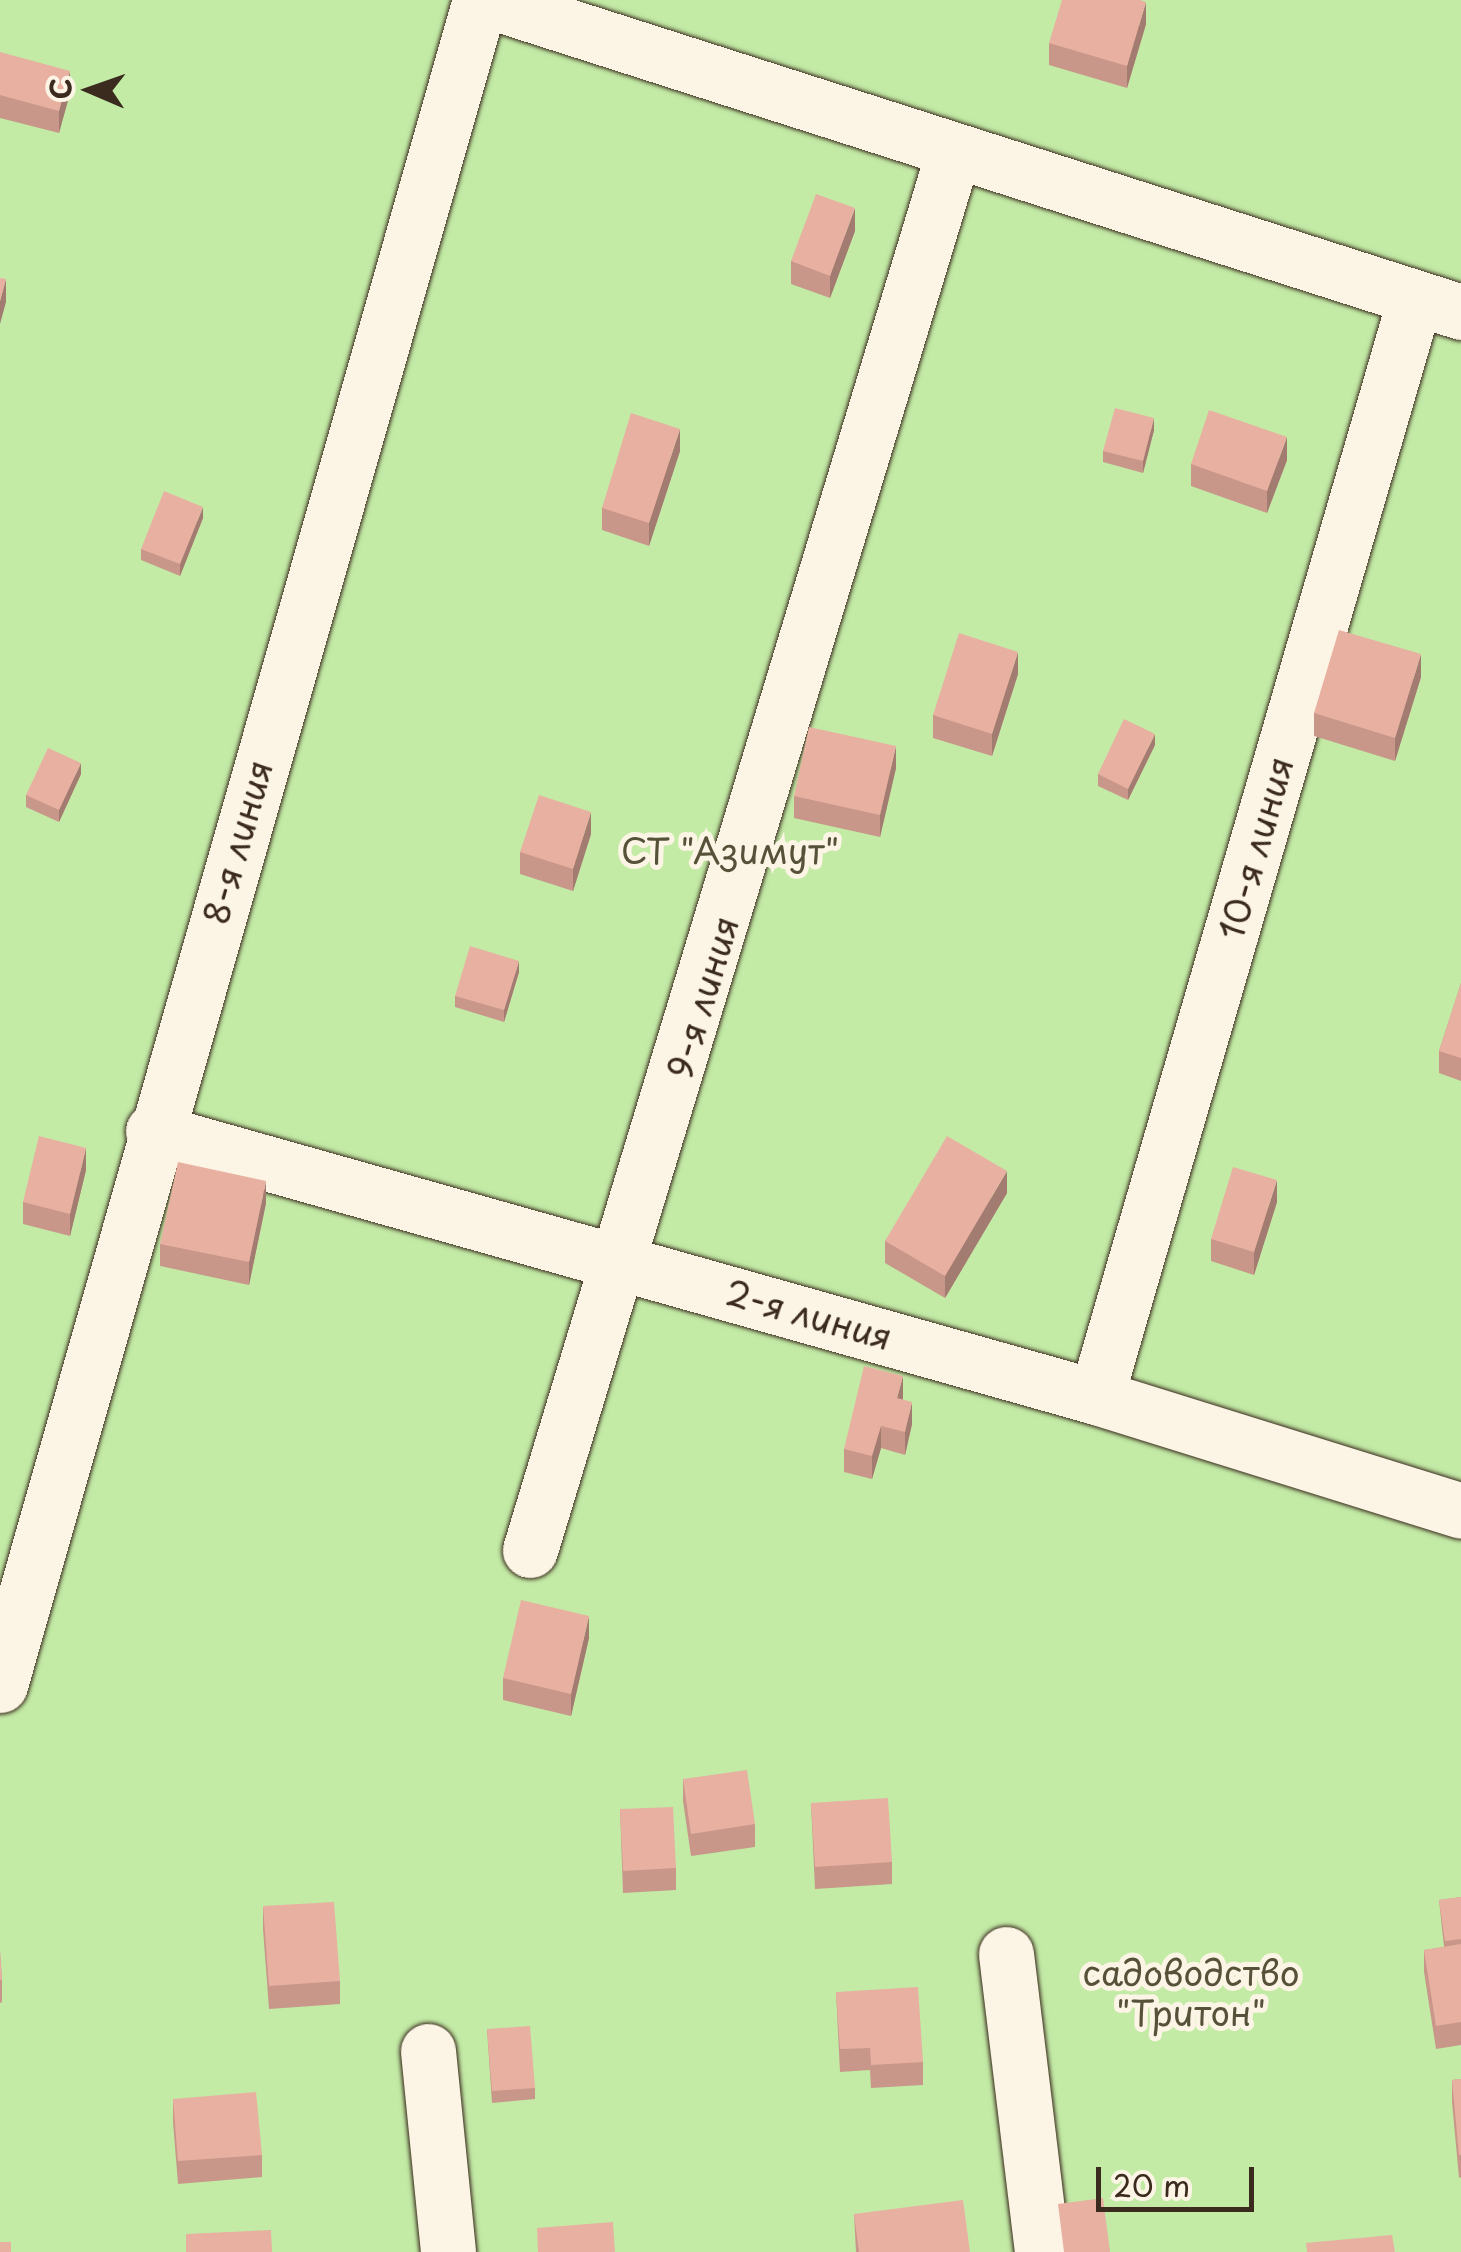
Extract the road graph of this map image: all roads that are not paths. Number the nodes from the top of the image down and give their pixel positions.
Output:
1 (483, 0) edge
2 (953, 153) junction
3 (1438, 305) edge
4 (153, 1130) junction
5 (624, 1260) junction
6 (1096, 1397) junction
7 (1461, 1511) edge
8 (530, 1550) dead end
9 (0, 1686) edge
10 (1006, 1954) dead end
11 (428, 2051) dead end
12 (448, 2252) edge
13 (1042, 2252) edge

1 - 2 street
1 - 4 street, 8-я линия
2 - 3 street
2 - 5 street, 9-я линия
3 - 6 street, 10-я линия
4 - 5 street, 2-я линия
4 - 9 street, 8-я линия
5 - 6 street, 2-я линия
5 - 8 street, 9-я линия
6 - 7 street, 2-я линия
10 - 13 street
11 - 12 street

